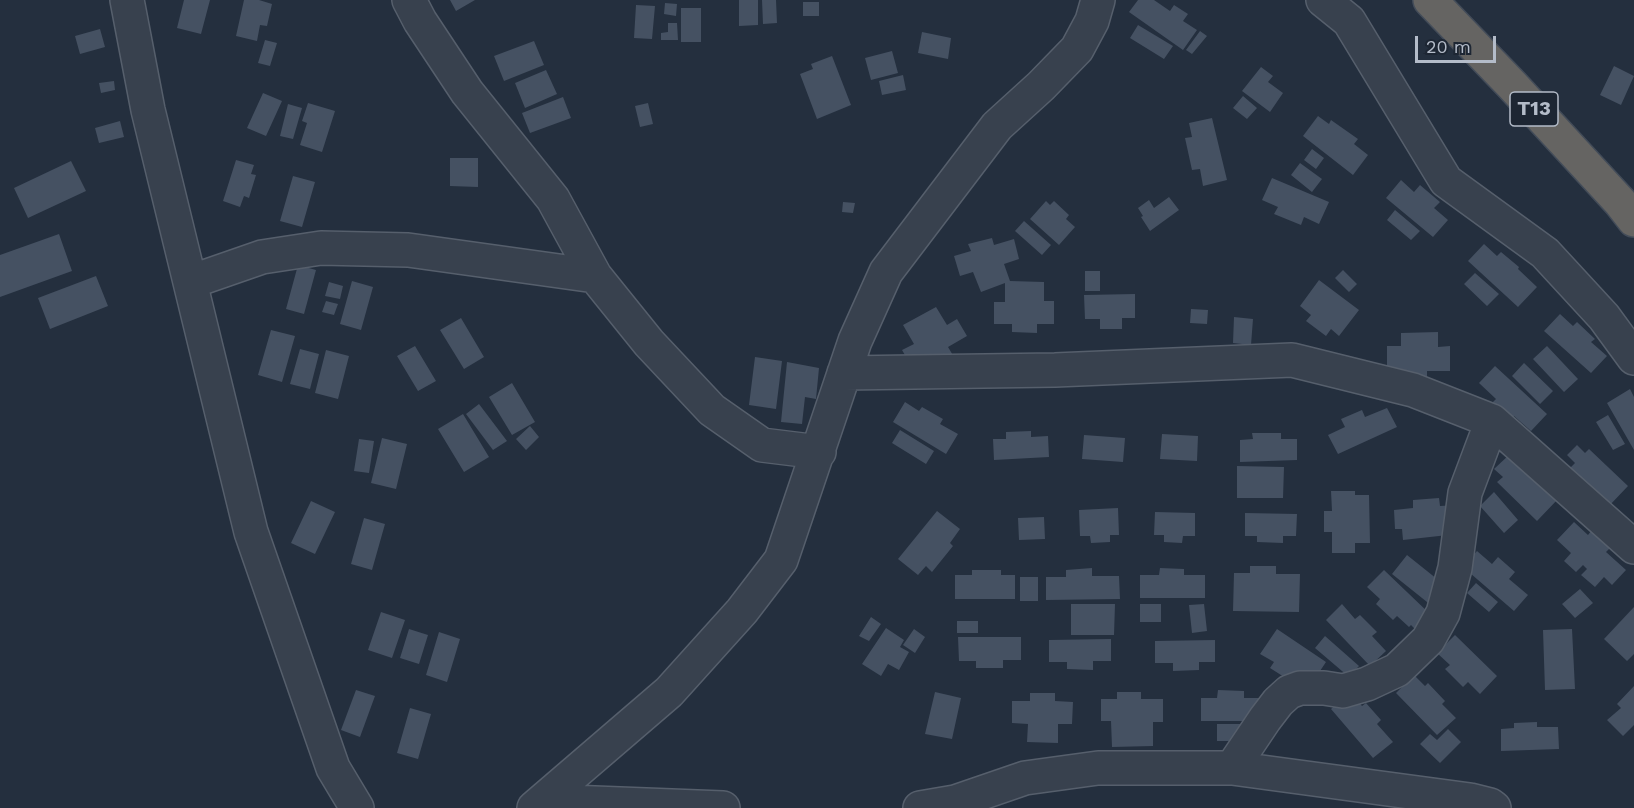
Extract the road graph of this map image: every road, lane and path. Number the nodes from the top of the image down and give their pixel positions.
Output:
1 (127, 0) edge
2 (409, 0) edge
3 (1098, 0) edge
4 (1323, 0) edge
5 (1430, 0) edge
6 (1634, 220) edge
7 (595, 276) junction
8 (190, 282) junction
9 (1634, 358) edge
10 (844, 373) junction
11 (1492, 421) junction
12 (819, 452) junction
13 (1634, 547) edge
14 (1232, 768) junction
15 (538, 804) edge
16 (357, 808) edge
17 (723, 808) edge
18 (920, 808) edge
19 (1494, 808) edge

1 - 8 street
2 - 7 street
3 - 10 street
4 - 9 street
5 - 6 highway, T13
7 - 8 street
7 - 12 street
8 - 16 street
10 - 11 street
10 - 12 street
11 - 13 street
11 - 14 street
12 - 15 street
14 - 18 street
14 - 19 street
15 - 17 street

